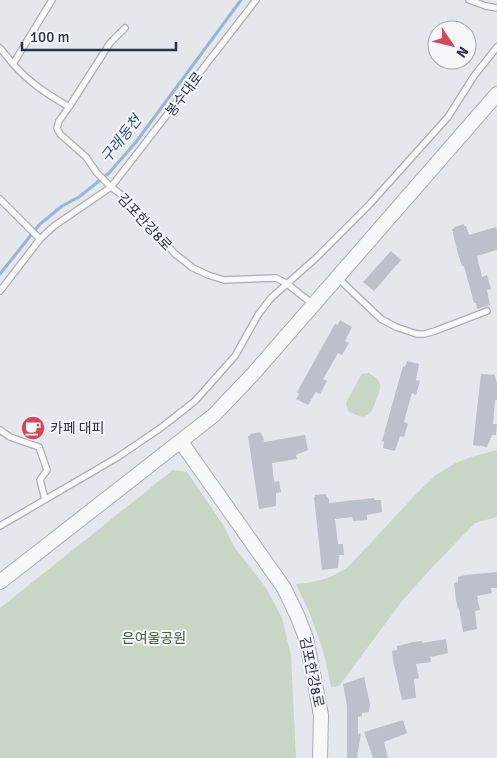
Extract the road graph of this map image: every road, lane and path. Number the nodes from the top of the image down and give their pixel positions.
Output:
1 (52, 0) edge
2 (256, 0) edge
3 (469, 0) edge
4 (497, 8) edge
5 (125, 28) dead end
6 (0, 48) edge
7 (497, 48) edge
8 (14, 64) junction
9 (497, 94) edge
10 (69, 107) junction
11 (111, 187) junction
12 (0, 199) edge
13 (38, 237) junction
14 (336, 277) junction
15 (286, 283) junction
16 (0, 291) edge
17 (310, 302) junction
18 (487, 311) dead end
19 (0, 430) edge
20 (181, 442) junction
21 (45, 498) junction
22 (0, 526) edge
23 (0, 582) edge
24 (320, 758) edge

1 - 8 lane
2 - 11 lane, 봉수대로
3 - 4 lane
5 - 10 lane
6 - 8 lane
7 - 15 lane
8 - 10 lane
9 - 14 street
10 - 11 lane
11 - 13 lane, 김포한강8로
11 - 15 lane, 김포한강8로
12 - 13 lane
13 - 16 lane
14 - 17 street
14 - 18 lane
14 - 20 street
15 - 17 lane, 김포한강8로
15 - 21 lane
17 - 20 street
19 - 21 lane
20 - 23 street
20 - 24 street, 김포한강8로
21 - 22 lane

